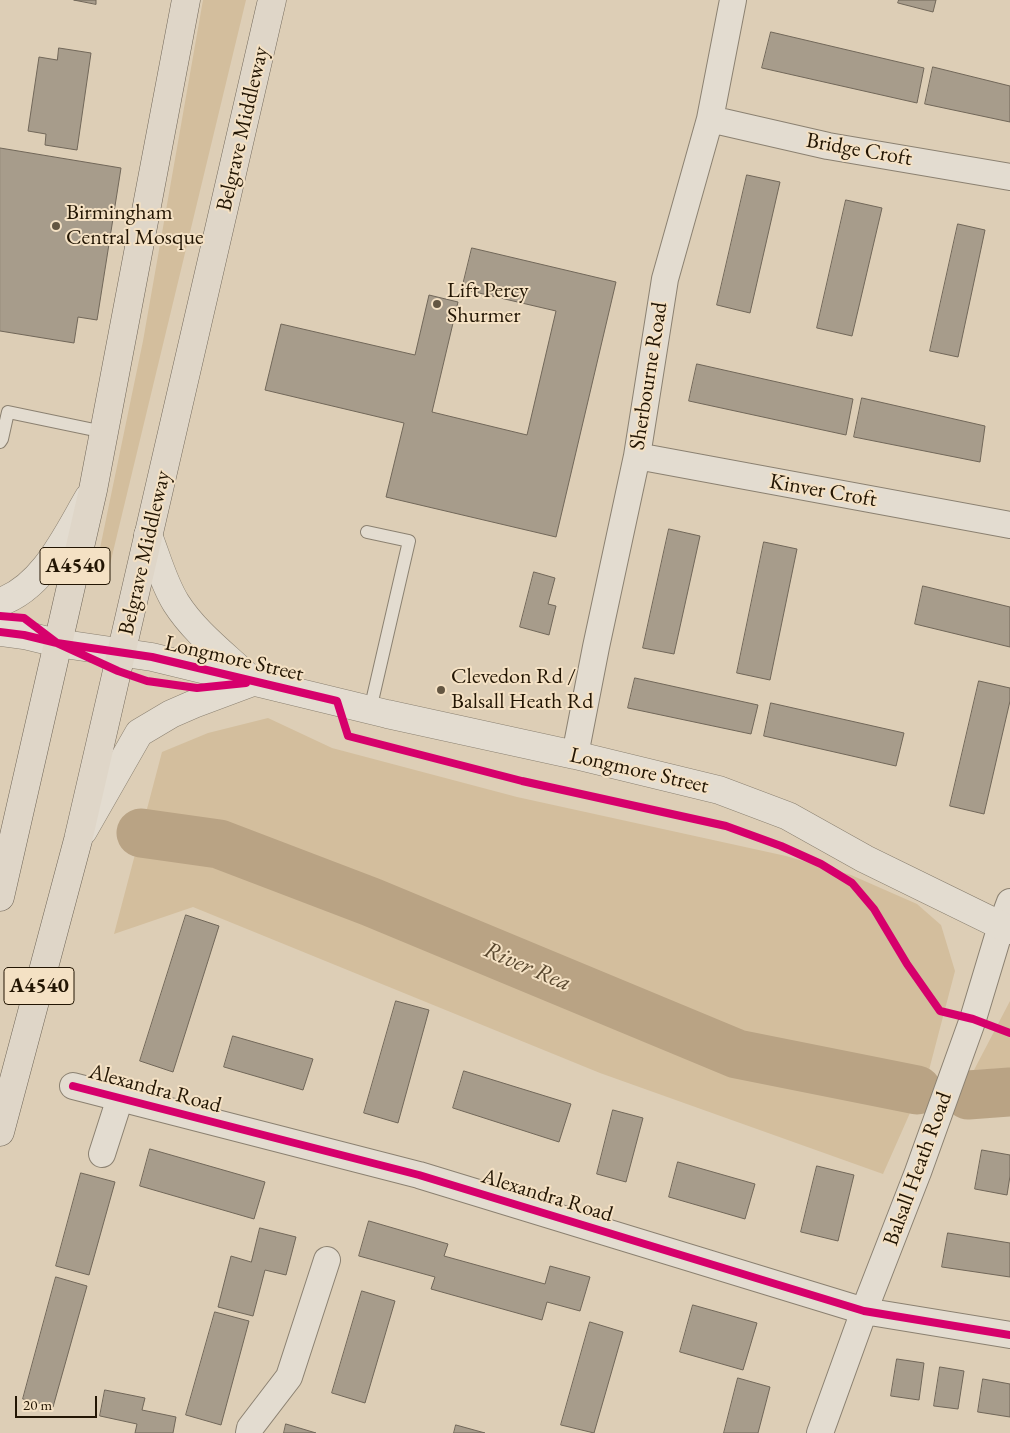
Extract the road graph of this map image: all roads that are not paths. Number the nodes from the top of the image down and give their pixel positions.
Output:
1 (186, 0) edge
2 (272, 0) edge
3 (733, 0) edge
4 (710, 119) junction
5 (1010, 177) edge
6 (4, 412) edge
7 (104, 432) junction
8 (0, 442) edge
9 (637, 456) junction
10 (93, 490) junction
11 (1010, 525) edge
12 (367, 532) dead end
13 (148, 535) junction
14 (0, 602) edge
15 (0, 632) edge
16 (58, 643) junction
17 (122, 652) junction
18 (254, 682) junction
19 (370, 710) junction
20 (575, 755) junction
21 (78, 840) junction
22 (0, 897) edge
23 (1007, 919) edge
24 (73, 1086) dead end
25 (120, 1098) junction
26 (0, 1132) edge
27 (102, 1154) dead end
28 (327, 1260) dead end
29 (864, 1311) junction
30 (1010, 1335) edge
31 (249, 1433) edge
32 (820, 1433) edge

1 - 7 highway, A4540
2 - 13 highway, Belgrave Middleway / A4540
3 - 4 street, Sherbourne Road
4 - 5 street, Bridge Croft
4 - 9 street, Sherbourne Road
6 - 7 lane
6 - 8 lane
7 - 10 highway, A4540
9 - 11 street, Kinver Croft
9 - 20 street, Sherbourne Road
10 - 14 street
10 - 16 highway, A4540
12 - 19 lane
13 - 17 highway, Belgrave Middleway / A4540
13 - 18 street, Longmore Street
15 - 16 street, Longmore Street
16 - 17 street, Longmore Street
16 - 22 highway, A4540
17 - 18 street, Longmore Street
17 - 21 highway, Belgrave Middleway / A4540
18 - 19 street, Longmore Street
18 - 21 street, Longmore Street
19 - 20 street, Longmore Street
20 - 23 street, Longmore Street
21 - 26 highway, Belgrave Middleway / A4540
23 - 29 street, Balsall Heath Road
24 - 25 street, Alexandra Road
25 - 27 street, Alexandra Road
25 - 29 street, Alexandra Road
28 - 31 street
29 - 30 street, Alexandra Road
29 - 32 street, Balsall Heath Road

